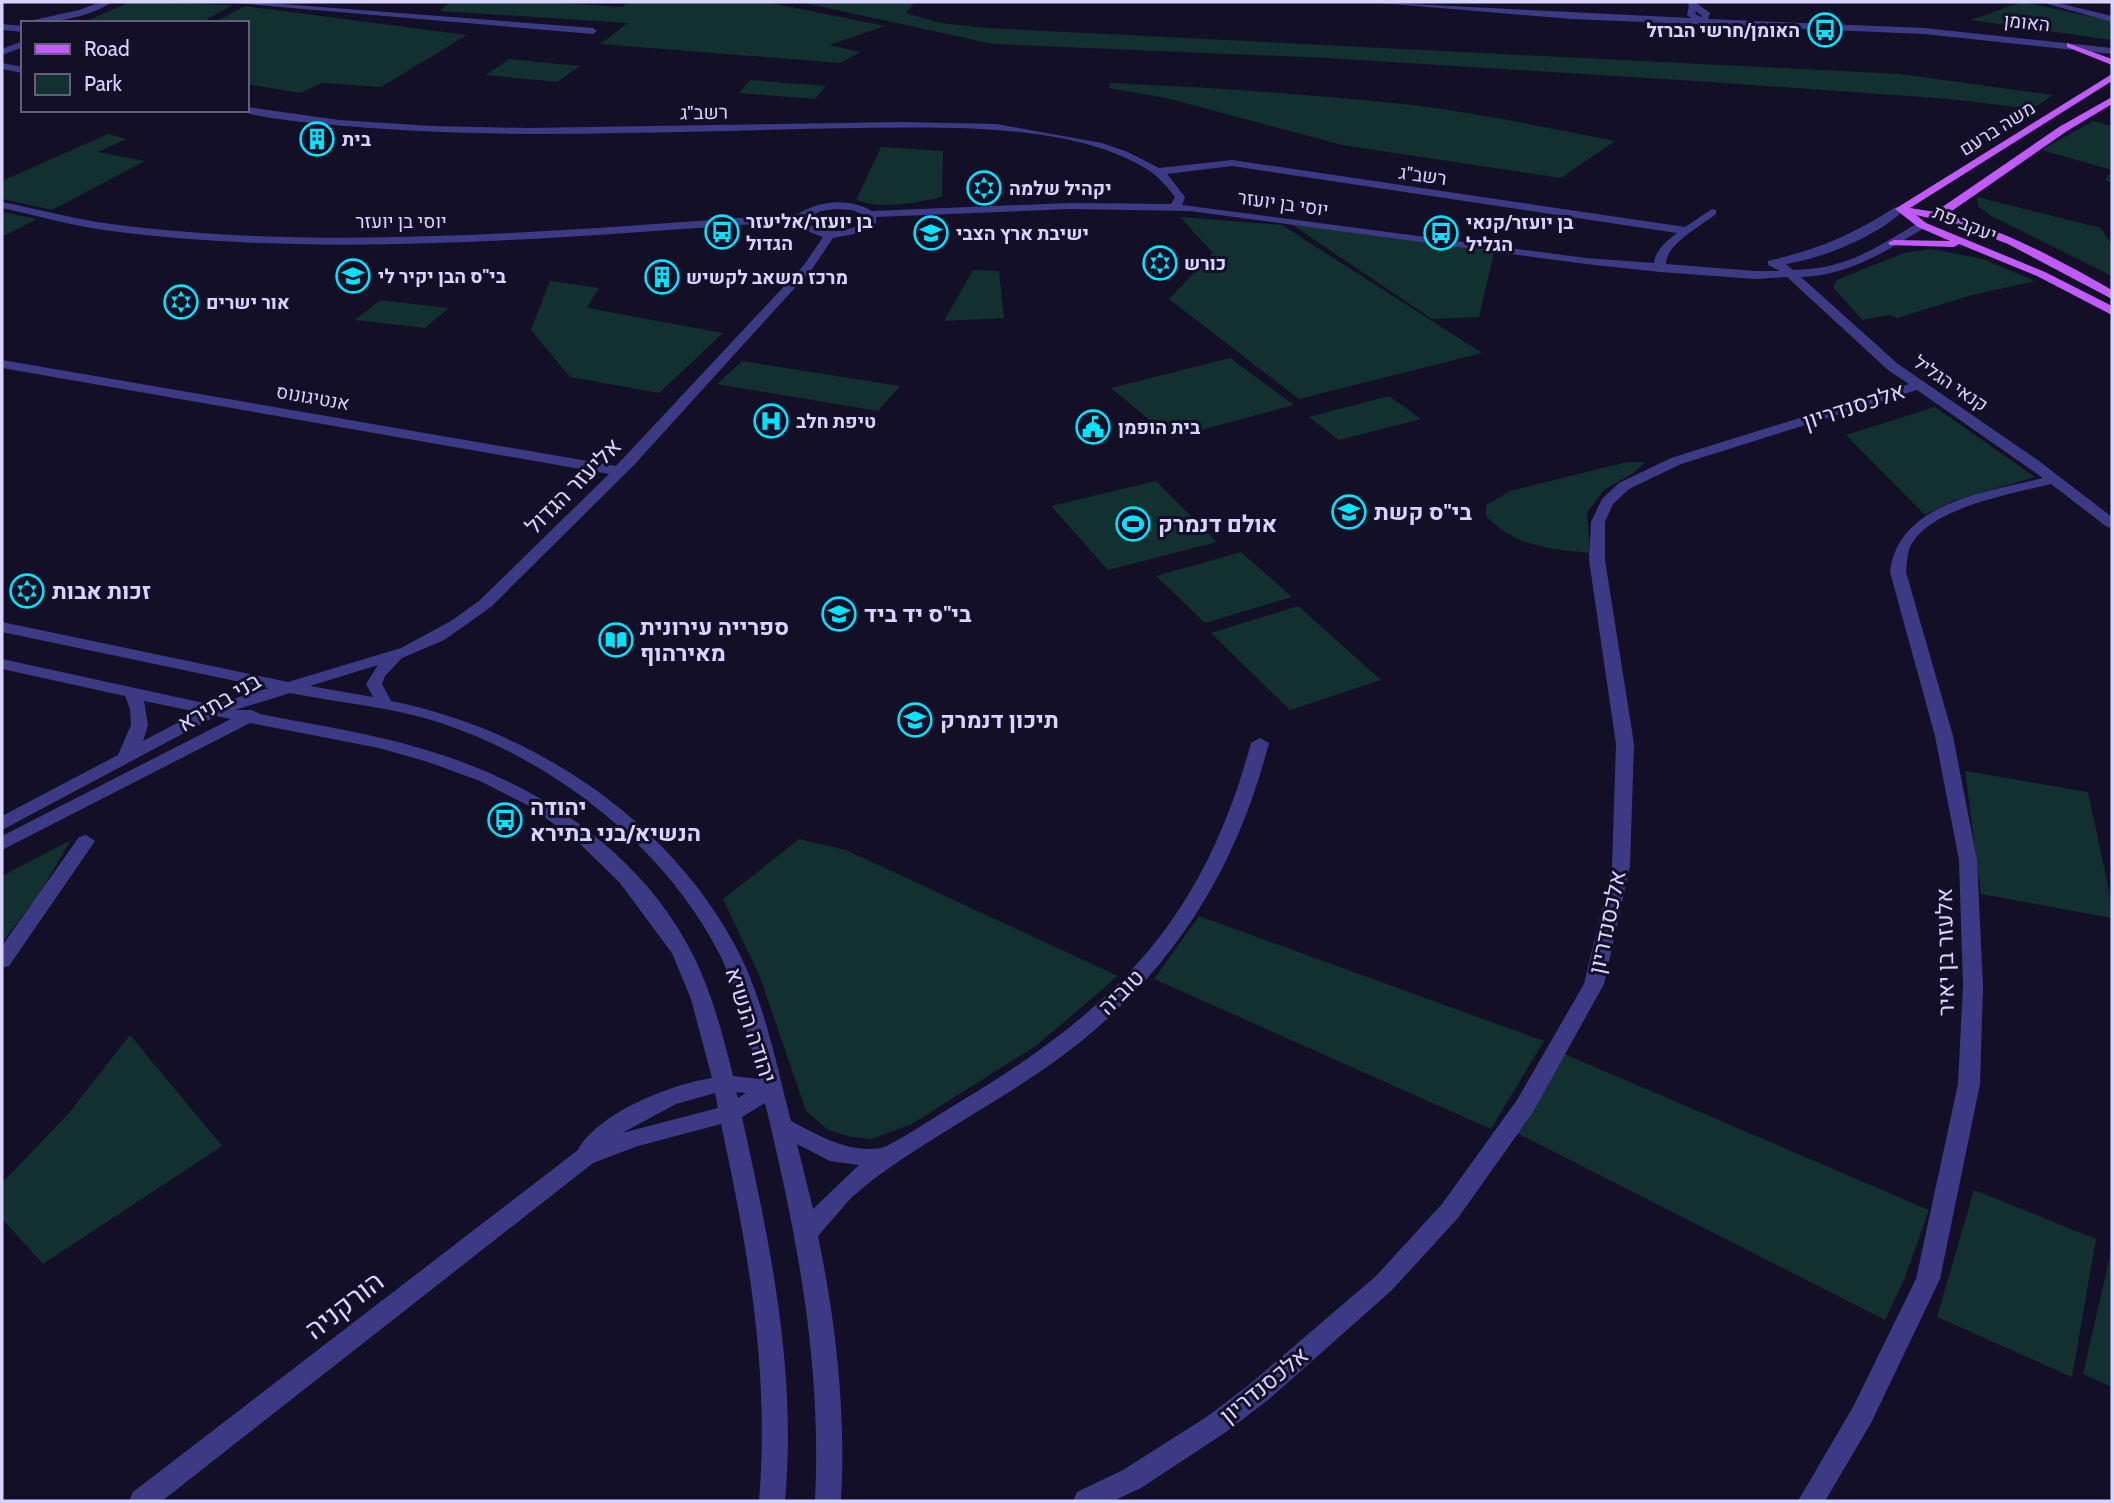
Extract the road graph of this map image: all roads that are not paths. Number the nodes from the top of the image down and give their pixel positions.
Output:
1 (108, 2) edge
2 (227, 2) edge
3 (1373, 2) edge
4 (1446, 2) edge
5 (2045, 2) edge
6 (1691, 3) edge
7 (1692, 16) junction
8 (2112, 19) edge
9 (1705, 20) junction
10 (34, 21) edge
11 (1896, 29) junction
12 (593, 31) dead end
13 (21, 45) edge
14 (2070, 45) junction
15 (2112, 45) edge
16 (2112, 51) edge
17 (2, 52) edge
18 (2112, 62) edge
19 (2, 66) edge
20 (21, 70) edge
21 (2112, 77) edge
22 (2112, 100) edge
23 (248, 110) edge
24 (1156, 173) junction
25 (1961, 201) junction
26 (2, 205) edge
27 (1175, 207) junction
28 (1900, 209) junction
29 (1712, 212) dead end
30 (870, 214) junction
31 (1940, 214) junction
32 (801, 217) junction
33 (1922, 225) junction
34 (1686, 231) junction
35 (1993, 233) junction
36 (830, 234) junction
37 (1894, 243) junction
38 (1987, 250) junction
39 (1777, 262) junction
40 (1660, 269) junction
41 (1688, 270) junction
42 (1791, 274) junction
43 (2112, 295) edge
44 (2112, 311) edge
45 (2, 364) edge
46 (1918, 386) junction
47 (618, 471) junction
48 (2054, 479) junction
49 (2112, 524) edge
50 (2, 627) edge
51 (407, 651) junction
52 (2, 664) edge
53 (289, 688) junction
54 (130, 691) junction
55 (384, 703) junction
56 (213, 710) junction
57 (251, 716) junction
58 (1260, 743) dead end
59 (122, 761) junction
60 (2, 824) edge
61 (86, 841) dead end
62 (2, 844) edge
63 (2, 961) edge
64 (723, 1084) junction
65 (772, 1088) junction
66 (730, 1113) junction
67 (781, 1126) junction
68 (585, 1157) junction
69 (884, 1157) junction
70 (807, 1233) junction
71 (142, 1501) edge
72 (772, 1501) edge
73 (828, 1501) edge
74 (1086, 1501) edge
75 (1811, 1501) edge

1 - 10 street
2 - 12 street
3 - 9 street, האומן
4 - 7 street
5 - 8 street
6 - 7 street
6 - 9 street
7 - 9 street
9 - 11 street, האומן
11 - 14 street, האומן
11 - 15 street, האומן
13 - 17 street
14 - 16 street, האומן
14 - 18 main road
19 - 20 street
21 - 28 main road, משה ברעם
22 - 25 main road, משה ברעם
23 - 24 street, רשב"ג
24 - 27 street, רשב"ג
24 - 34 street, רשב"ג
25 - 31 main road, משה ברעם
25 - 35 main road
26 - 32 street, יוסי בן יועזר
27 - 30 street, יוסי בן יועזר
27 - 40 street, יוסי בן יועזר
28 - 31 main road, יעקב פת
28 - 33 main road, יעקב פת
28 - 39 street, יוסי בן יועזר
29 - 34 street
30 - 32 street, יוסי בן יועזר
30 - 36 street
31 - 33 main road, משה ברעם
31 - 35 main road, יעקב פת
32 - 36 street
33 - 37 street, יוסי בן יועזר
33 - 38 main road, יעקב פת
34 - 40 street
35 - 43 main road, יעקב פת
36 - 47 street, אליעזר הגדול
37 - 38 main road
37 - 42 street, יוסי בן יועזר
38 - 44 main road, יעקב פת
39 - 41 street, יוסי בן יועזר
39 - 42 street, קנאי הגליל
40 - 41 street, יוסי בן יועזר
41 - 42 street, יוסי בן יועזר
42 - 46 street, קנאי הגליל
45 - 47 street, אנטיגונוס
46 - 48 street, קנאי הגליל
46 - 74 street, אלכסנדריון
47 - 51 street, אליעזר הגדול
48 - 49 street, קנאי הגליל
48 - 75 street, אלעזר בן יאיר
50 - 53 street, יהודה הנשיא
51 - 53 street, אליעזר הגדול
51 - 55 street
52 - 54 street, יהודה הנשיא
53 - 55 street, יהודה הנשיא
53 - 56 street, בני בתירא
53 - 57 street, בני בתירא
54 - 56 street, יהודה הנשיא
54 - 59 street
55 - 65 street, יהודה הנשיא
56 - 57 street, יהודה הנשיא
56 - 59 street, בני בתירא
57 - 62 street, בני בתירא
57 - 64 street, יהודה הנשיא
58 - 69 street, טוביה
59 - 60 street, בני בתירא
61 - 63 street
64 - 65 street, הורקניה
64 - 66 street, יהודה הנשיא
64 - 68 street, הורקניה
65 - 66 street, הורקניה
65 - 67 street, יהודה הנשיא
66 - 68 street, הורקניה
66 - 72 street, יהודה הנשיא
67 - 69 street
67 - 70 street, יהודה הנשיא
68 - 71 street, הורקניה
69 - 70 street, טוביה
70 - 73 street, יהודה הנשיא

